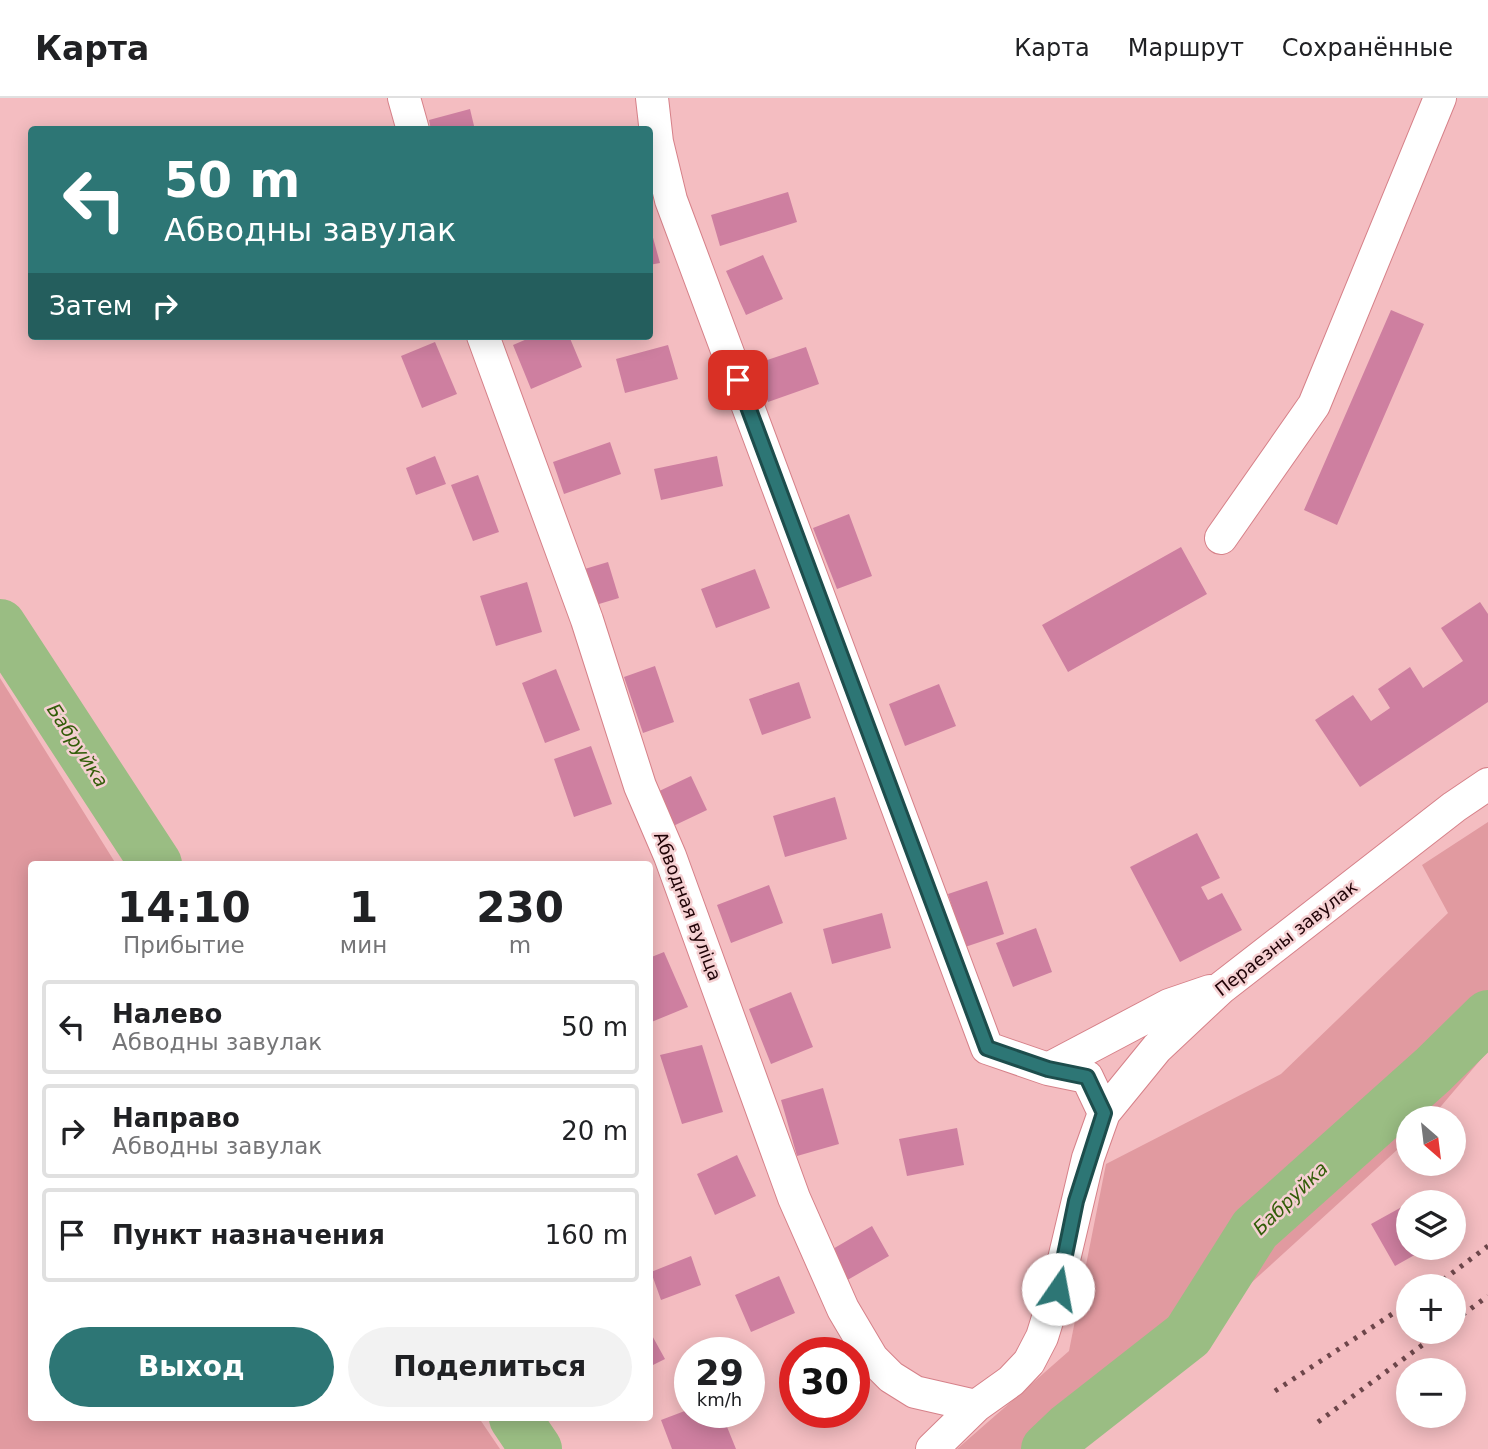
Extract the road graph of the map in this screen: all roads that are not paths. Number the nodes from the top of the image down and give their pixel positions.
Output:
1 (404, 98) edge
2 (652, 98) edge
3 (1440, 98) edge
4 (412, 126) edge
5 (484, 340) edge
6 (1221, 538) dead end
7 (1488, 784) edge
8 (1221, 988) junction
9 (1048, 1069) junction
10 (1104, 1113) junction
11 (976, 1406) junction
12 (932, 1449) edge

1 - 4 street
2 - 9 street
3 - 6 street
5 - 11 street, Абводная вуліца
7 - 8 street, Пераезны завулак
8 - 9 street
8 - 10 street, Пераезны завулак
9 - 10 street
10 - 11 street
11 - 12 street

